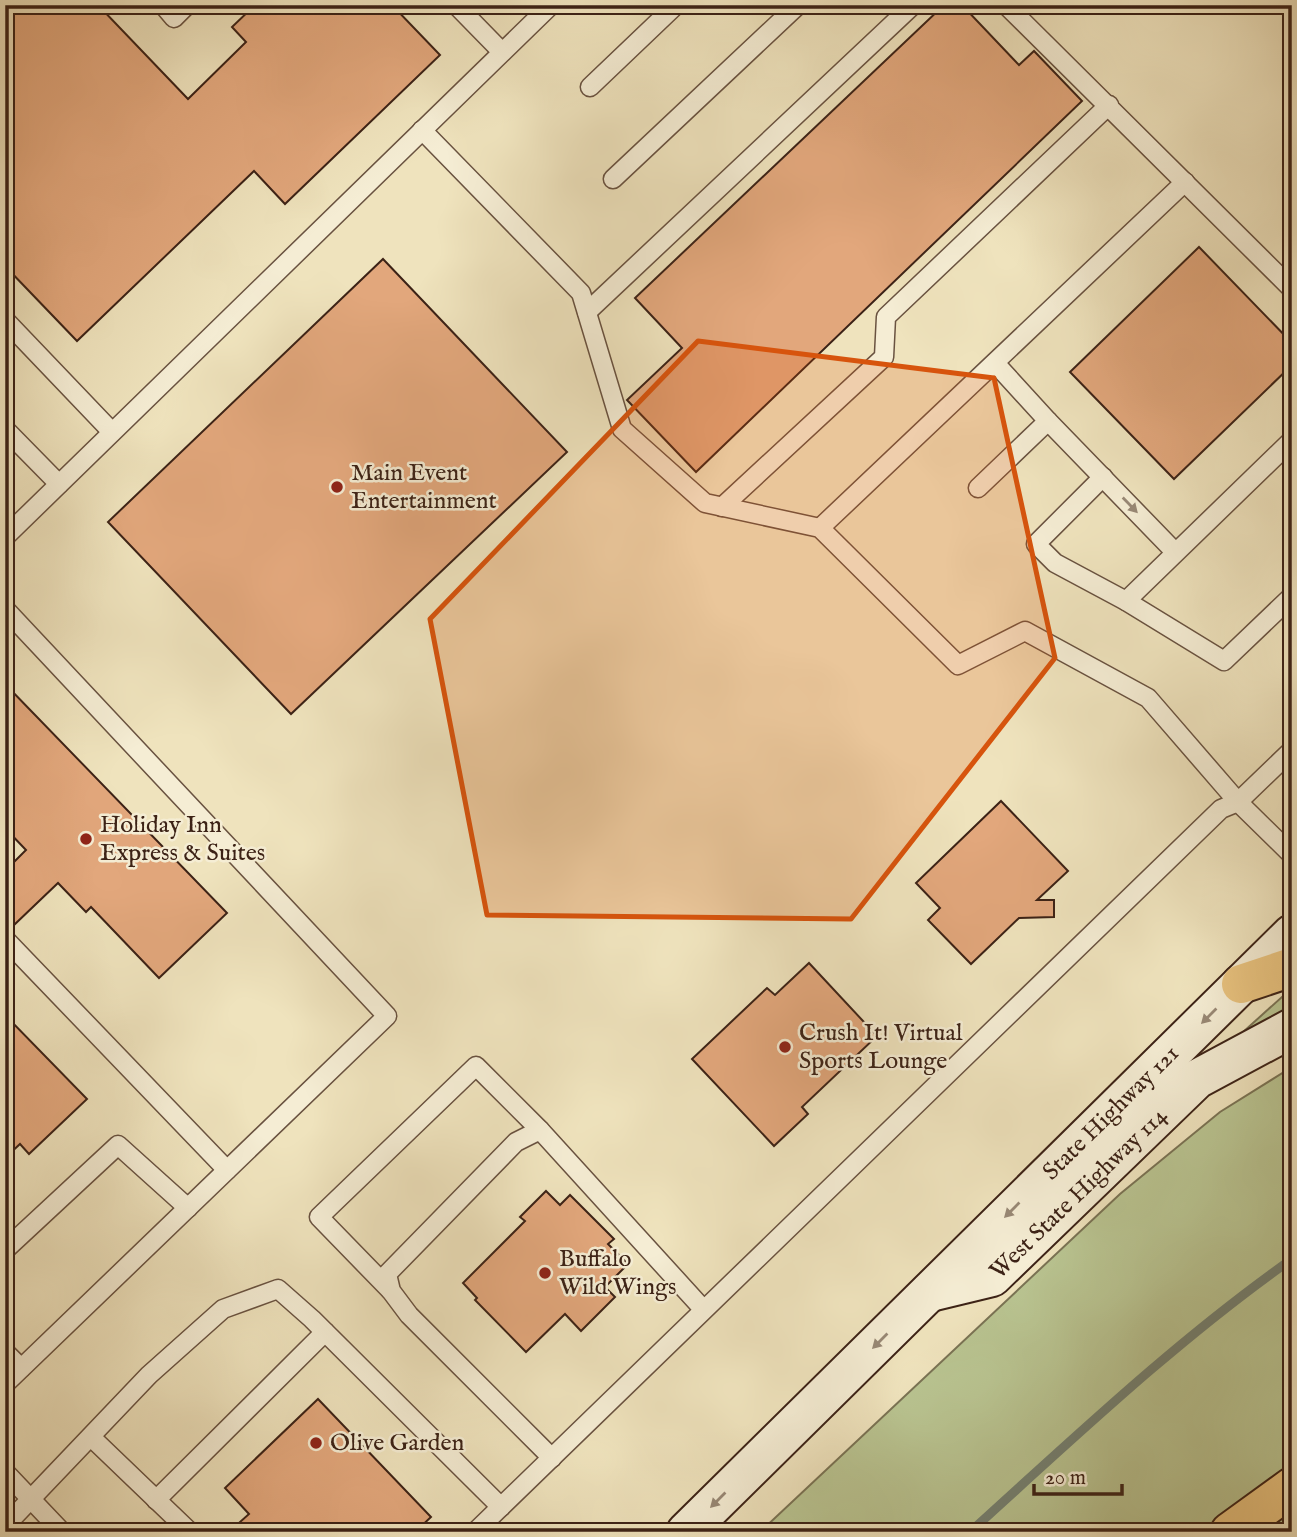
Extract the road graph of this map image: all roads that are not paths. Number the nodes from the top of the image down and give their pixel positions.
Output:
1 (163, 5) edge
2 (187, 5) edge
3 (456, 5) edge
4 (551, 5) edge
5 (677, 5) edge
6 (798, 5) edge
7 (913, 5) edge
8 (1006, 5) edge
9 (502, 52) junction
10 (590, 87) dead end
11 (1109, 105) junction
12 (422, 130) junction
13 (612, 179) dead end
14 (1185, 182) junction
15 (1292, 289) edge
16 (587, 313) junction
17 (5, 320) edge
18 (995, 363) junction
19 (1048, 421) junction
20 (5, 429) edge
21 (112, 432) junction
22 (1292, 440) edge
23 (1102, 477) junction
24 (59, 484) junction
25 (978, 488) dead end
26 (722, 507) junction
27 (820, 528) junction
28 (5, 537) edge
29 (1175, 552) junction
30 (1292, 596) edge
31 (1126, 601) junction
32 (5, 609) edge
33 (1292, 750) edge
34 (1238, 802) junction
35 (1292, 855) edge
36 (1292, 934) edge
37 (5, 939) edge
38 (1292, 967) edge
39 (1241, 984) junction
40 (1292, 1028) edge
41 (540, 1130) junction
42 (227, 1170) junction
43 (188, 1208) junction
44 (5, 1250) edge
45 (391, 1291) junction
46 (929, 1293) junction
47 (703, 1309) junction
48 (325, 1332) junction
49 (5, 1352) edge
50 (22, 1368) junction
51 (5, 1384) edge
52 (91, 1437) junction
53 (552, 1458) junction
54 (5, 1472) edge
55 (1292, 1487) edge
56 (31, 1500) junction
57 (156, 1500) junction
58 (501, 1507) junction
59 (5, 1526) edge
60 (62, 1532) edge
61 (190, 1532) edge
62 (475, 1532) edge
63 (686, 1532) edge
64 (1230, 1532) edge

1 - 2 lane
3 - 9 lane
4 - 9 lane
5 - 10 lane
6 - 13 lane
7 - 16 lane
8 - 11 lane
9 - 12 lane
11 - 14 lane
11 - 26 lane
12 - 16 lane
12 - 21 lane
14 - 15 lane
14 - 18 lane
16 - 26 lane
17 - 21 lane
18 - 19 lane
18 - 27 lane
19 - 23 lane
19 - 25 lane
20 - 24 lane
21 - 24 lane
22 - 29 lane
23 -> 29 lane
23 - 31 lane
24 - 28 lane
26 - 27 lane
27 - 34 lane
29 - 31 lane
30 - 31 lane
32 - 42 lane
33 - 34 lane
34 - 35 lane
34 - 47 lane
36 - 39 main road, State Highway 121
37 - 42 lane
38 - 39 highway
39 -> 46 main road, State Highway 121
40 - 46 main road, West State Highway 114
41 - 45 lane
41 - 45 lane
41 - 47 lane
42 - 43 lane
43 - 44 lane
43 - 50 lane
45 - 53 lane
46 -> 63 main road
47 - 53 lane
48 - 52 lane
48 - 57 lane
48 - 58 lane
49 - 50 lane
50 - 51 lane
52 - 56 lane
52 - 57 lane
53 - 58 lane
54 - 56 lane
55 - 64 highway
56 - 59 lane
56 - 60 lane
57 - 61 lane
58 - 62 lane

